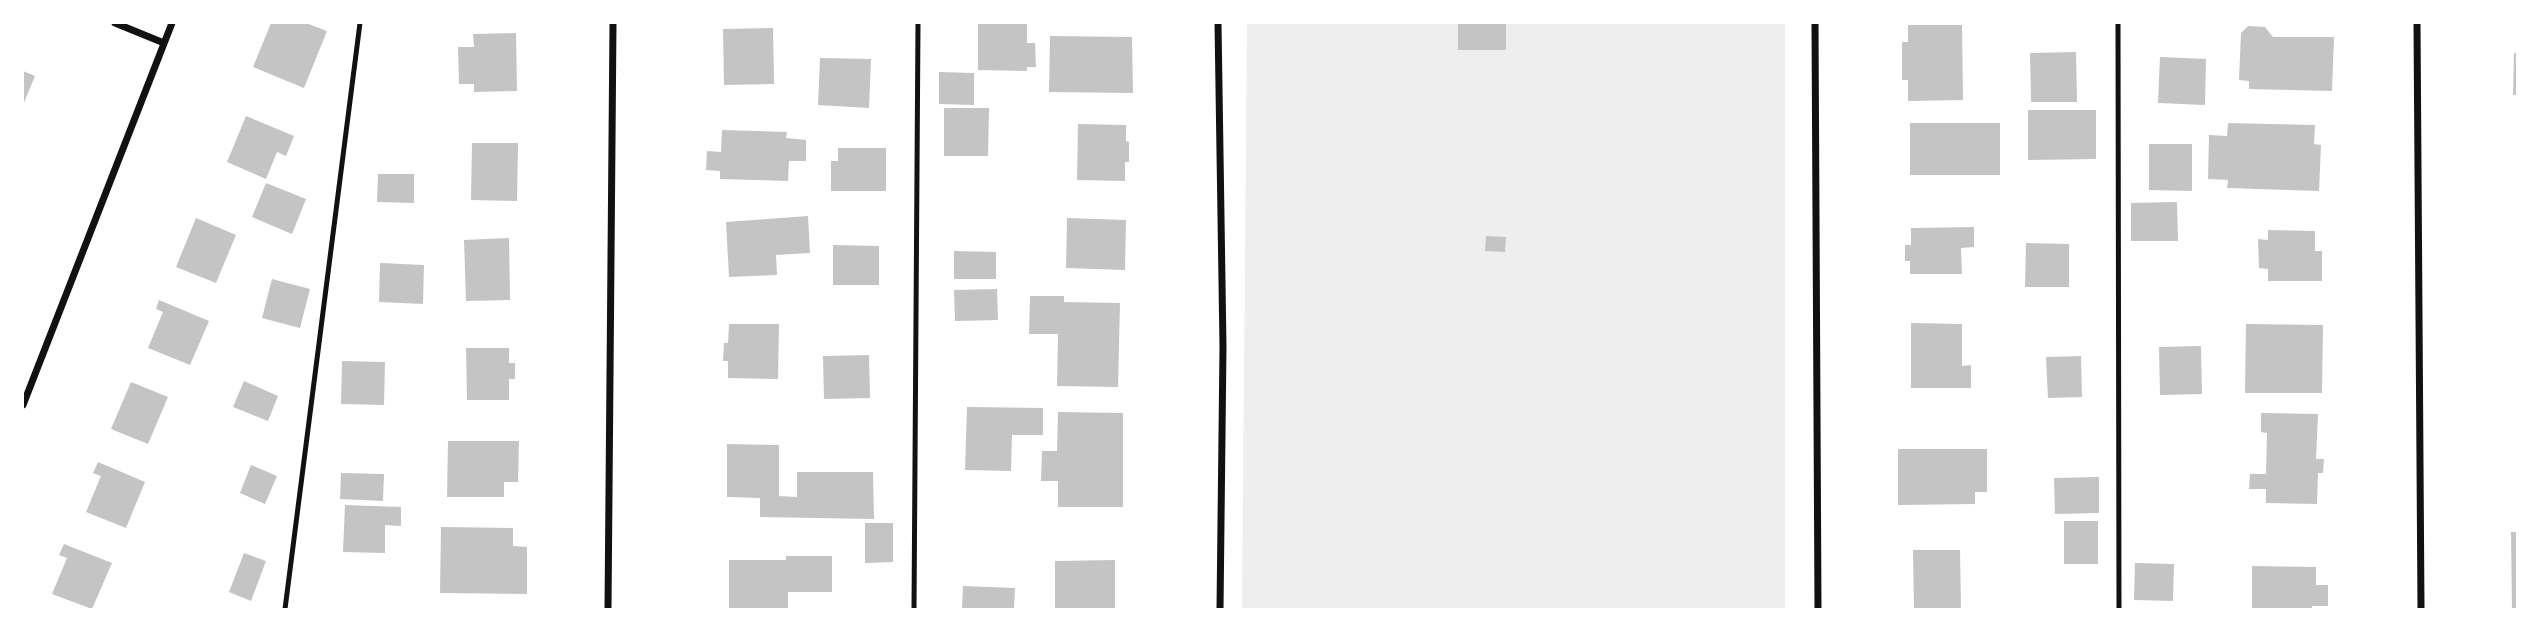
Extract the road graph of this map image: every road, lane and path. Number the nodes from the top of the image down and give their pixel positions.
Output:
1 (115, 23) edge
2 (172, 23) edge
3 (360, 23) edge
4 (612, 23) edge
5 (918, 23) edge
6 (1218, 23) edge
7 (1815, 23) edge
8 (2119, 23) edge
9 (2417, 23) edge
10 (164, 43) junction
11 (23, 405) edge
12 (285, 609) edge
13 (608, 609) edge
14 (914, 609) edge
15 (1220, 609) edge
16 (1818, 609) edge
17 (2119, 609) edge
18 (2421, 609) edge

1 - 10 street
2 - 10 street
3 - 12 lane
4 - 13 street
5 - 14 lane
6 - 15 street
7 - 16 street
8 - 17 lane
9 - 18 street
10 - 11 street

